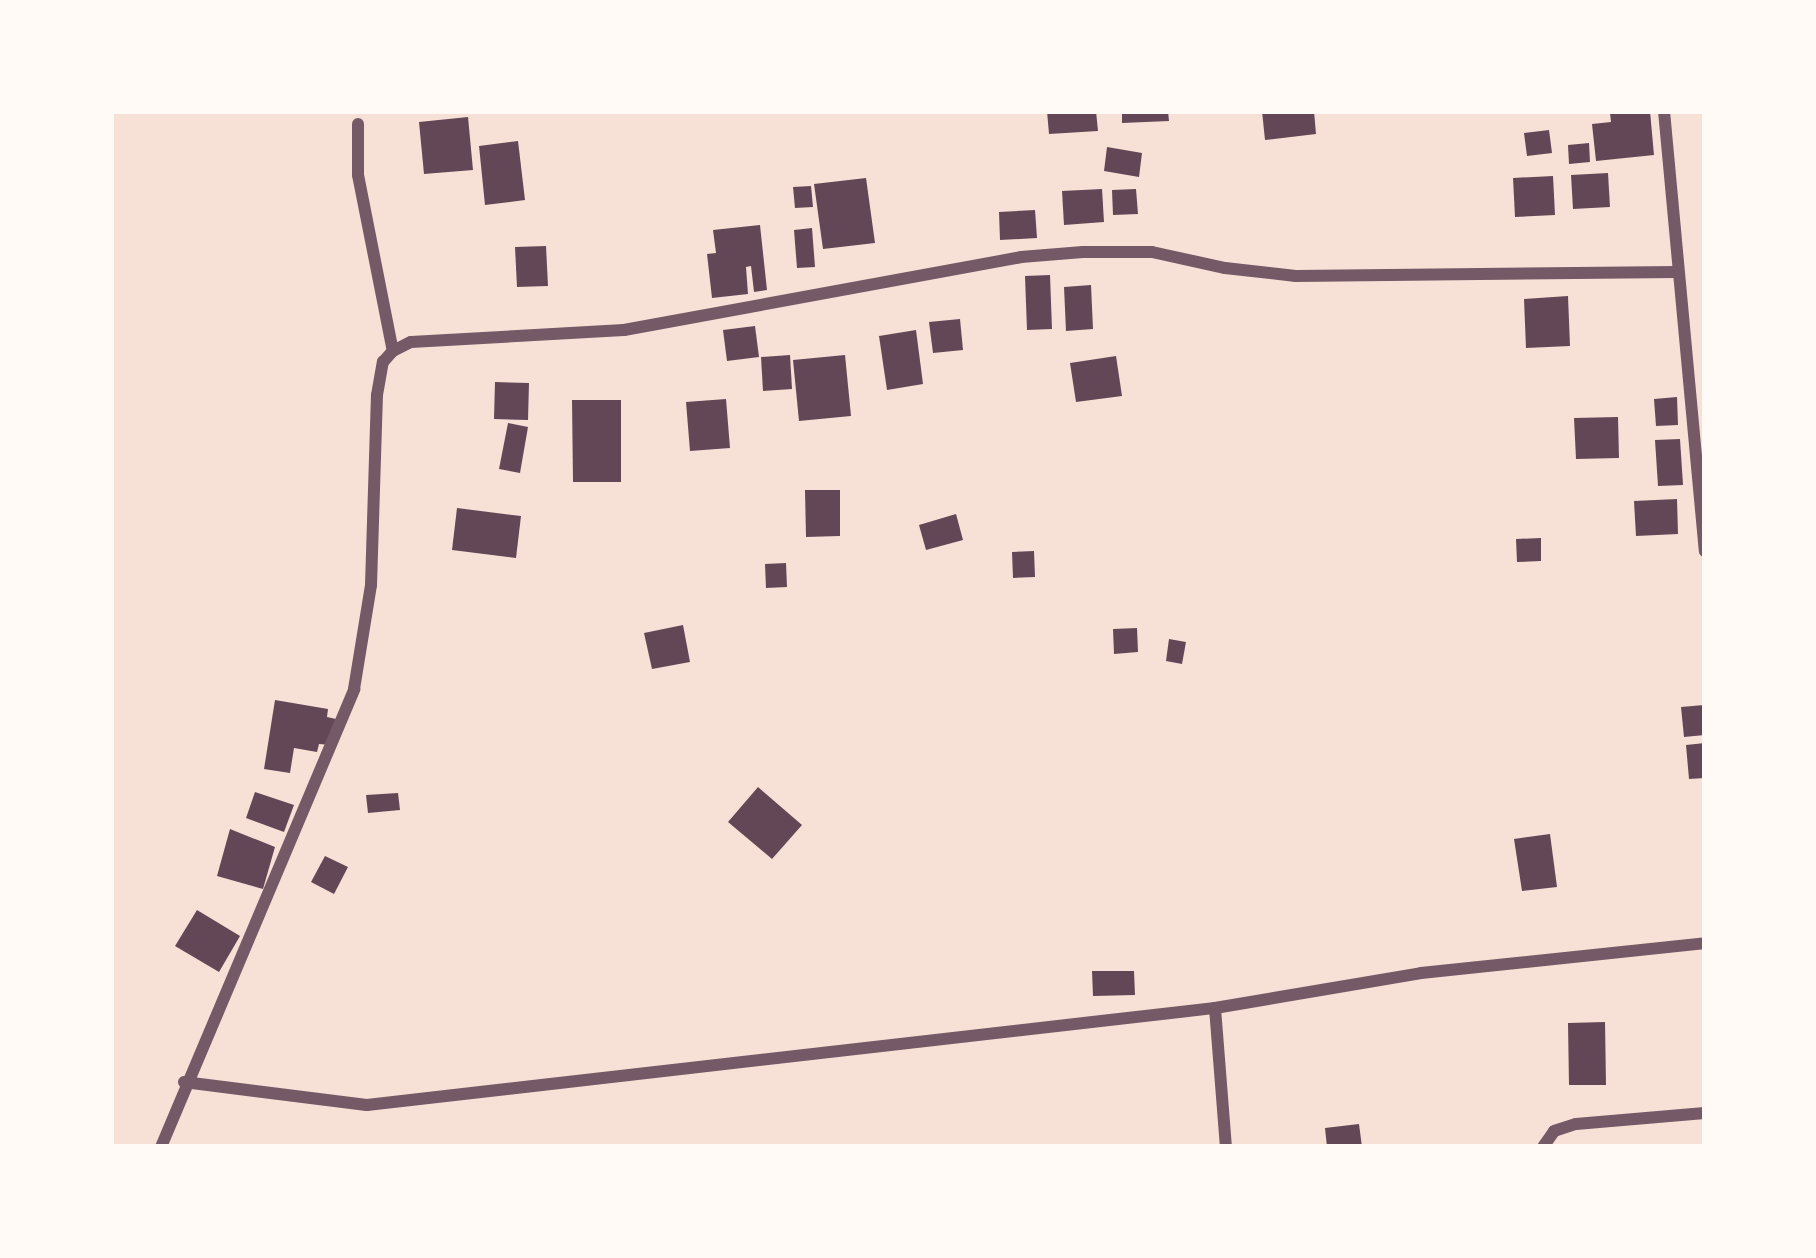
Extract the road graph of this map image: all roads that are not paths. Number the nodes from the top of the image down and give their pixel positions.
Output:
1 (1664, 111) edge
2 (358, 124) dead end
3 (1677, 272) junction
4 (392, 351) junction
5 (1705, 551) edge
6 (1705, 944) edge
7 (1215, 1008) junction
8 (184, 1082) junction
9 (1705, 1113) edge
10 (160, 1147) edge
11 (1226, 1147) edge
12 (1543, 1147) edge

1 - 3 street
2 - 4 street
3 - 4 street
3 - 5 street
4 - 8 street
6 - 7 street
7 - 8 street
7 - 11 street
8 - 10 street
9 - 12 street

